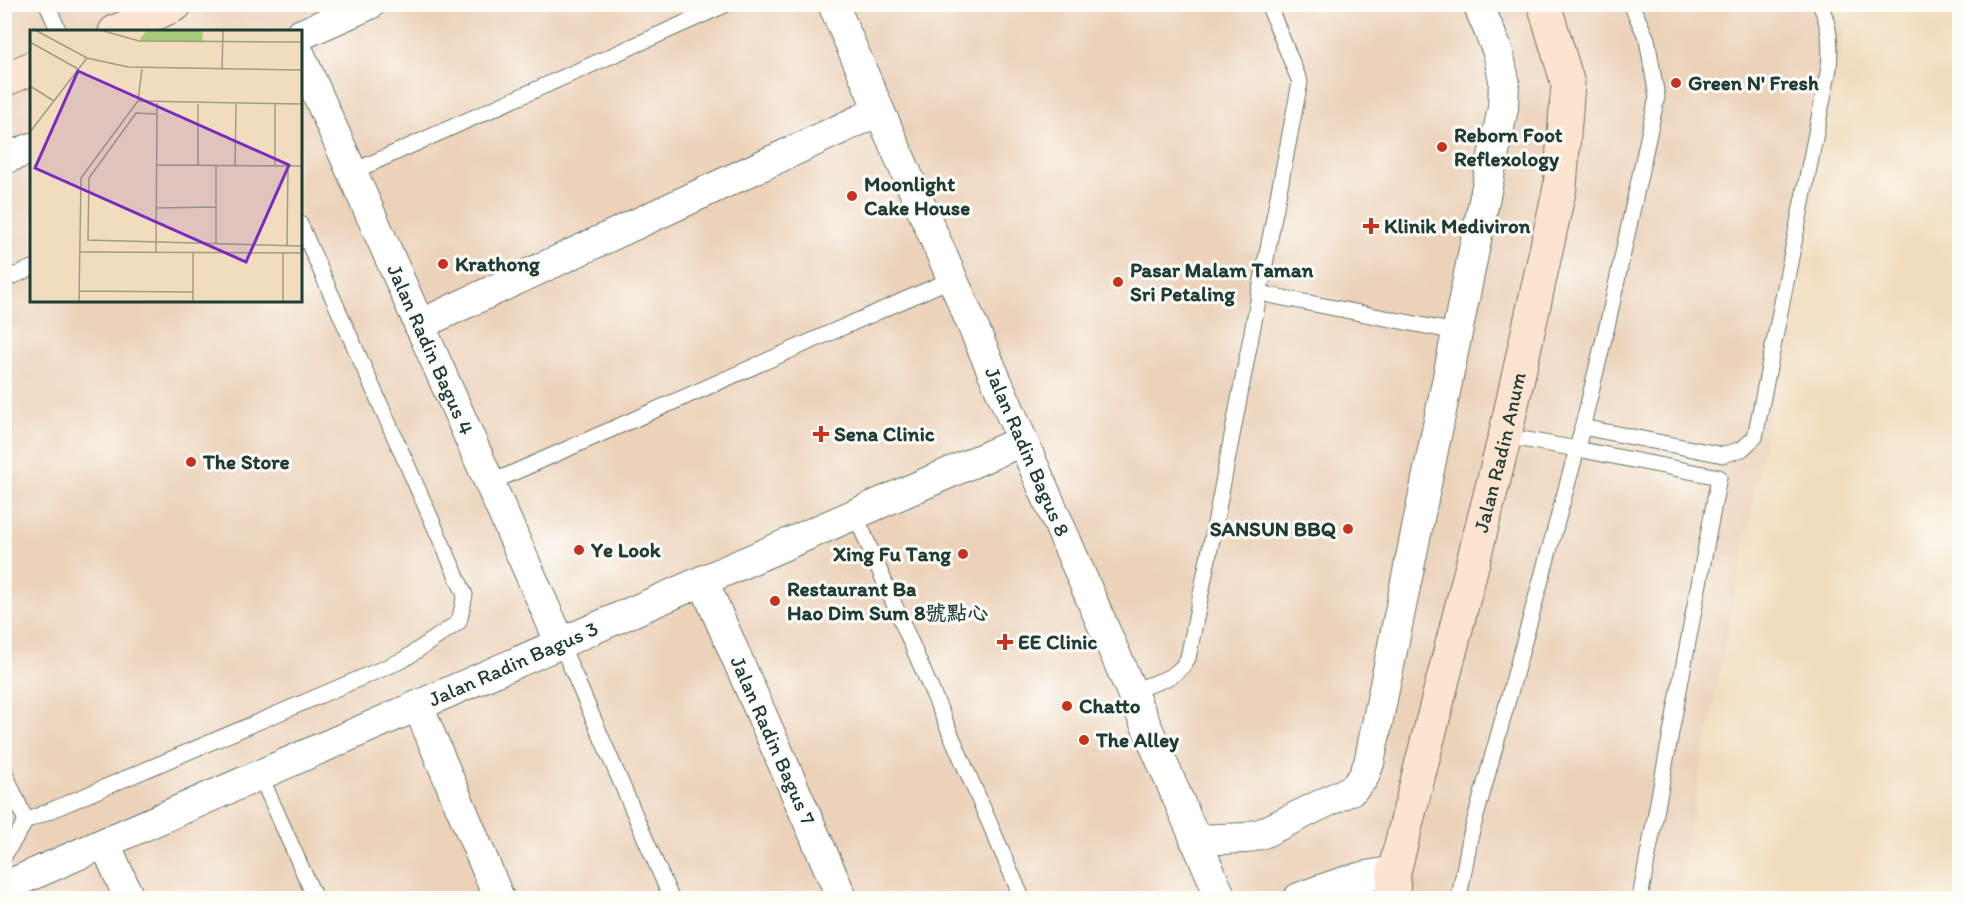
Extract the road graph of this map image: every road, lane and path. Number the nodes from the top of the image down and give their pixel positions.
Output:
1 (47, 4) edge
2 (177, 4) edge
3 (370, 4) edge
4 (727, 4) edge
5 (833, 4) edge
6 (1268, 4) edge
7 (1478, 4) edge
8 (1544, 4) edge
9 (1631, 4) edge
10 (1820, 4) edge
11 (58, 30) edge
12 (119, 30) edge
13 (302, 34) edge
14 (302, 60) edge
15 (30, 69) edge
16 (4, 80) edge
17 (879, 111) junction
18 (30, 149) edge
19 (4, 159) edge
20 (352, 172) junction
21 (302, 228) edge
22 (30, 269) edge
23 (952, 279) junction
24 (4, 280) edge
25 (1259, 294) junction
26 (419, 325) junction
27 (1456, 332) junction
28 (1582, 427) junction
29 (1504, 436) junction
30 (1022, 441) junction
31 (1577, 449) junction
32 (490, 483) junction
33 (855, 514) junction
34 (703, 581) junction
35 (561, 644) junction
36 (1131, 691) junction
37 (418, 706) junction
38 (4, 771) edge
39 (260, 775) junction
40 (26, 821) junction
41 (1195, 840) junction
42 (105, 843) junction
43 (4, 856) edge
44 (1393, 885) edge
45 (4, 887) edge
46 (129, 898) edge
47 (315, 898) edge
48 (499, 898) edge
49 (671, 898) edge
50 (842, 898) edge
51 (1022, 898) edge
52 (1221, 898) edge
53 (1299, 898) edge
54 (1460, 898) edge
55 (1640, 898) edge

1 - 11 lane
2 - 12 street
3 - 13 street
4 - 20 lane
5 - 17 street, Jalan Radin Bagus 8
6 - 25 lane
7 - 27 street
8 - 29 street, Jalan Radin Anum
9 - 28 lane
10 - 28 lane
14 - 20 street, Jalan Radin Bagus 4
15 - 16 street
17 - 23 street, Jalan Radin Bagus 8
17 - 26 street
18 - 19 street
20 - 26 street, Jalan Radin Bagus 4
21 - 40 lane
22 - 24 lane
23 - 30 street, Jalan Radin Bagus 8
23 - 32 lane
25 - 27 lane
25 - 36 lane
26 - 32 street, Jalan Radin Bagus 4
27 - 41 street
28 - 31 lane
29 - 31 lane
29 - 44 street, Jalan Radin Anum
30 - 33 street, Jalan Radin Bagus 3
30 - 36 street, Jalan Radin Bagus 8
31 - 54 lane
31 - 55 lane
32 - 35 street, Jalan Radin Bagus 4
33 - 34 street, Jalan Radin Bagus 3
33 - 51 lane
34 - 35 street, Jalan Radin Bagus 3
34 - 50 street, Jalan Radin Bagus 7
35 - 37 street, Jalan Radin Bagus 3
35 - 49 lane
36 - 41 street, Jalan Radin Bagus 8
37 - 39 street, Jalan Radin Bagus 3
37 - 48 street
38 - 40 lane
39 - 42 street, Jalan Radin Bagus 3
39 - 47 lane
40 - 43 lane
41 - 52 street, Jalan Radin Bagus 8
42 - 45 street, Jalan Radin Bagus 3
42 - 46 street
44 - 53 street

